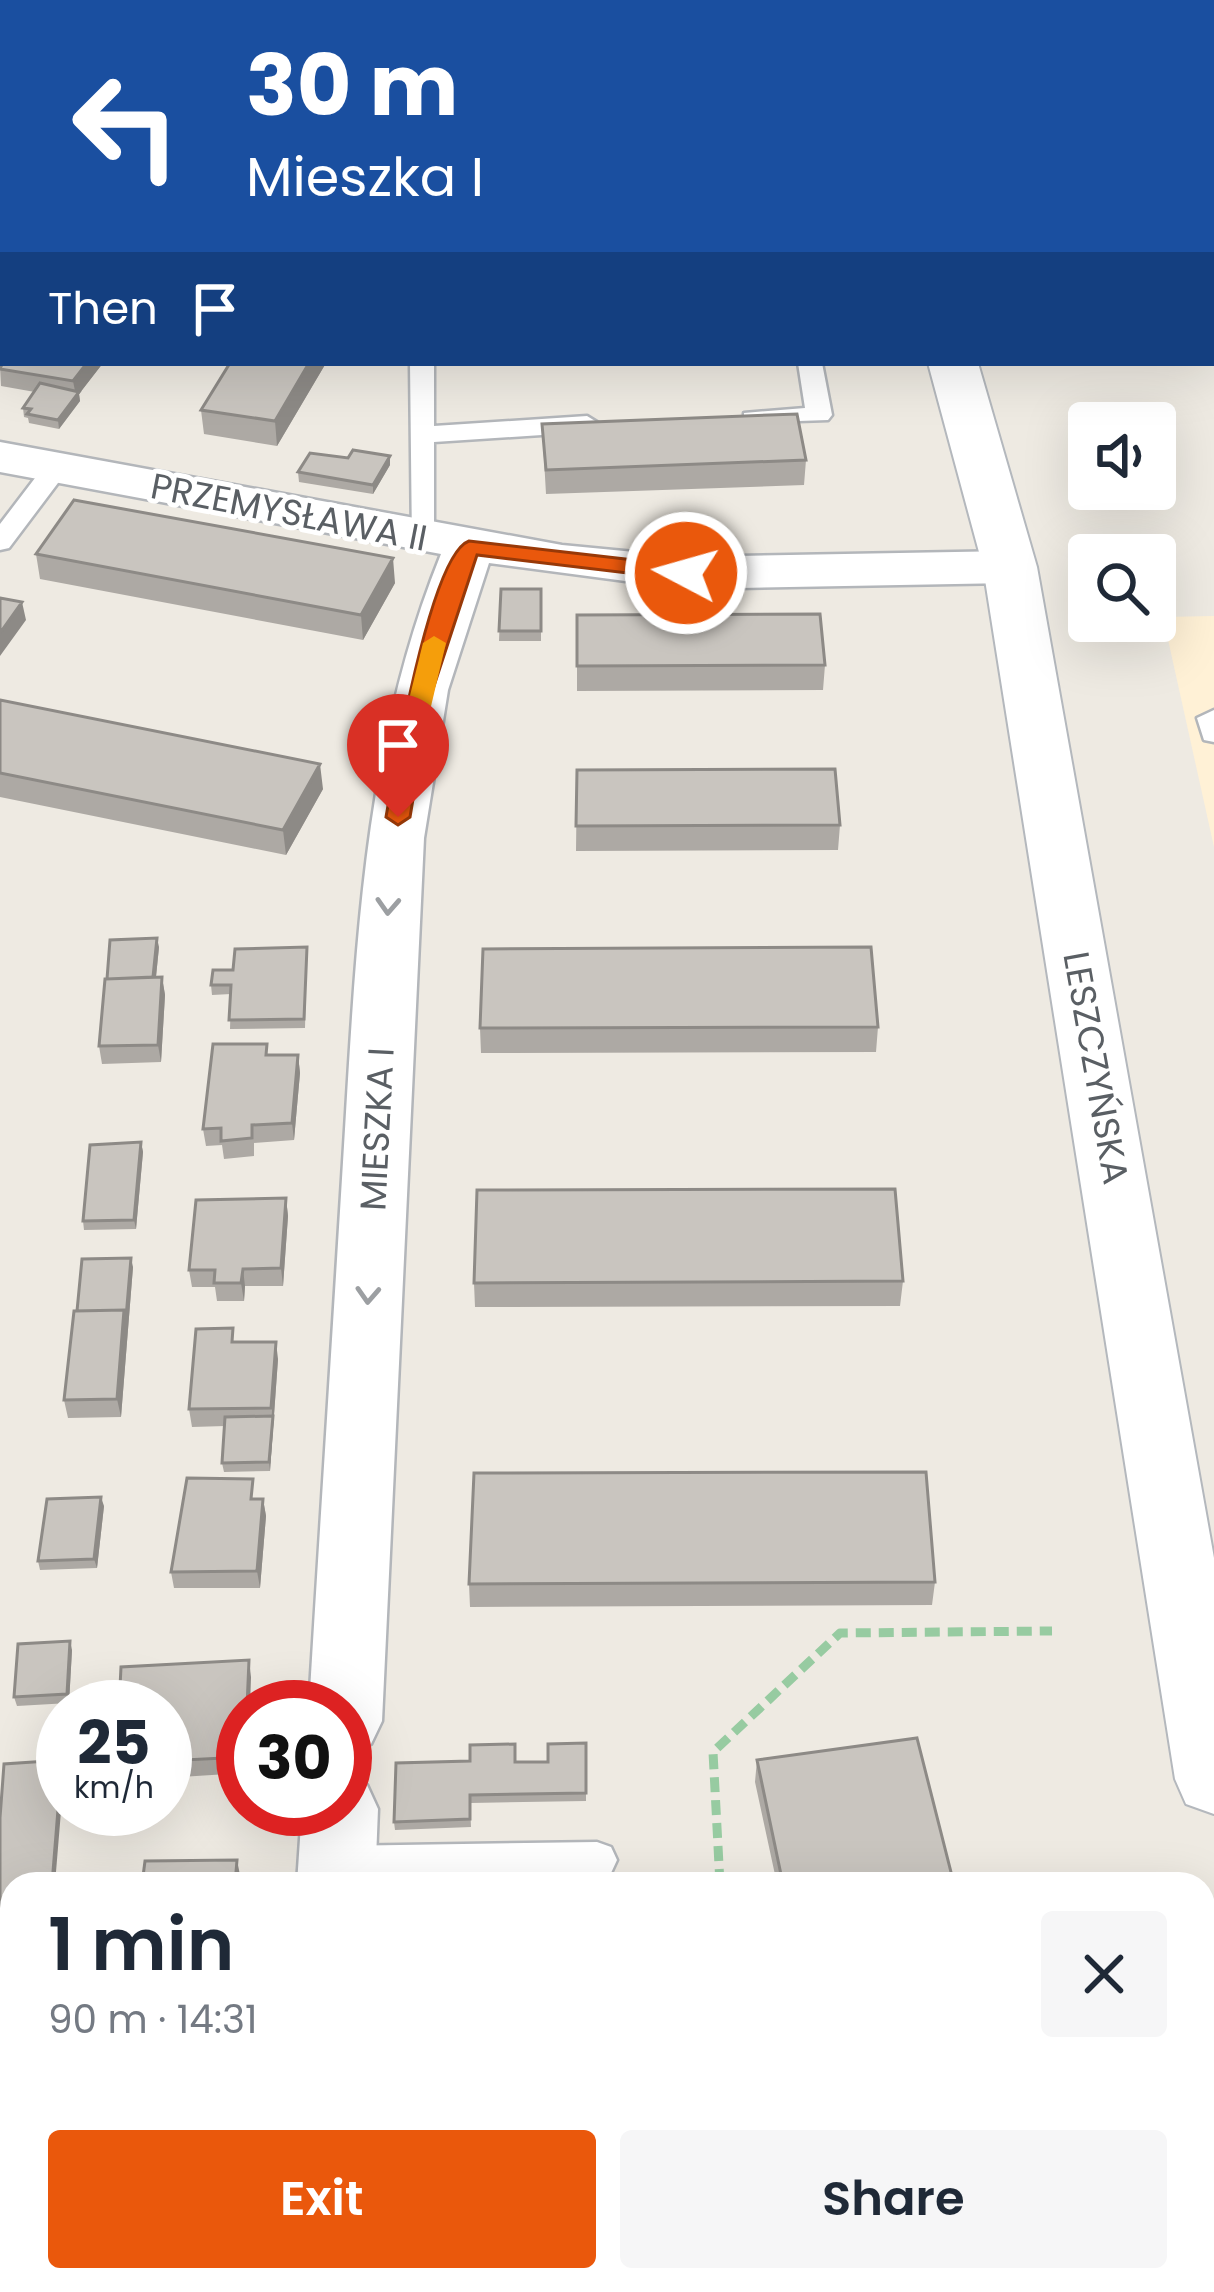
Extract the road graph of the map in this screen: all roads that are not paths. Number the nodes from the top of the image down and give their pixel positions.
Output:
1 (422, 366) edge
2 (811, 366) edge
3 (954, 366) edge
4 (724, 419) edge
5 (606, 423) edge
6 (422, 435) junction
7 (0, 457) edge
8 (57, 467) junction
9 (0, 542) edge
10 (445, 543) junction
11 (1010, 567) junction
12 (347, 1680) edge
13 (1214, 1779) edge
14 (338, 1852) edge
15 (598, 1860) dead end

1 - 6 lane
2 - 4 lane
3 - 11 street, LESZCZYŃSKA
5 - 6 lane
6 - 10 lane
7 - 8 street, PRZEMYSŁAWA II
8 - 9 lane
8 - 10 street, PRZEMYSŁAWA II
10 - 11 street, PRZEMYSŁAWA II
10 -> 12 street, MIESZKA I
11 - 13 street, LESZCZYŃSKA
14 - 15 lane

